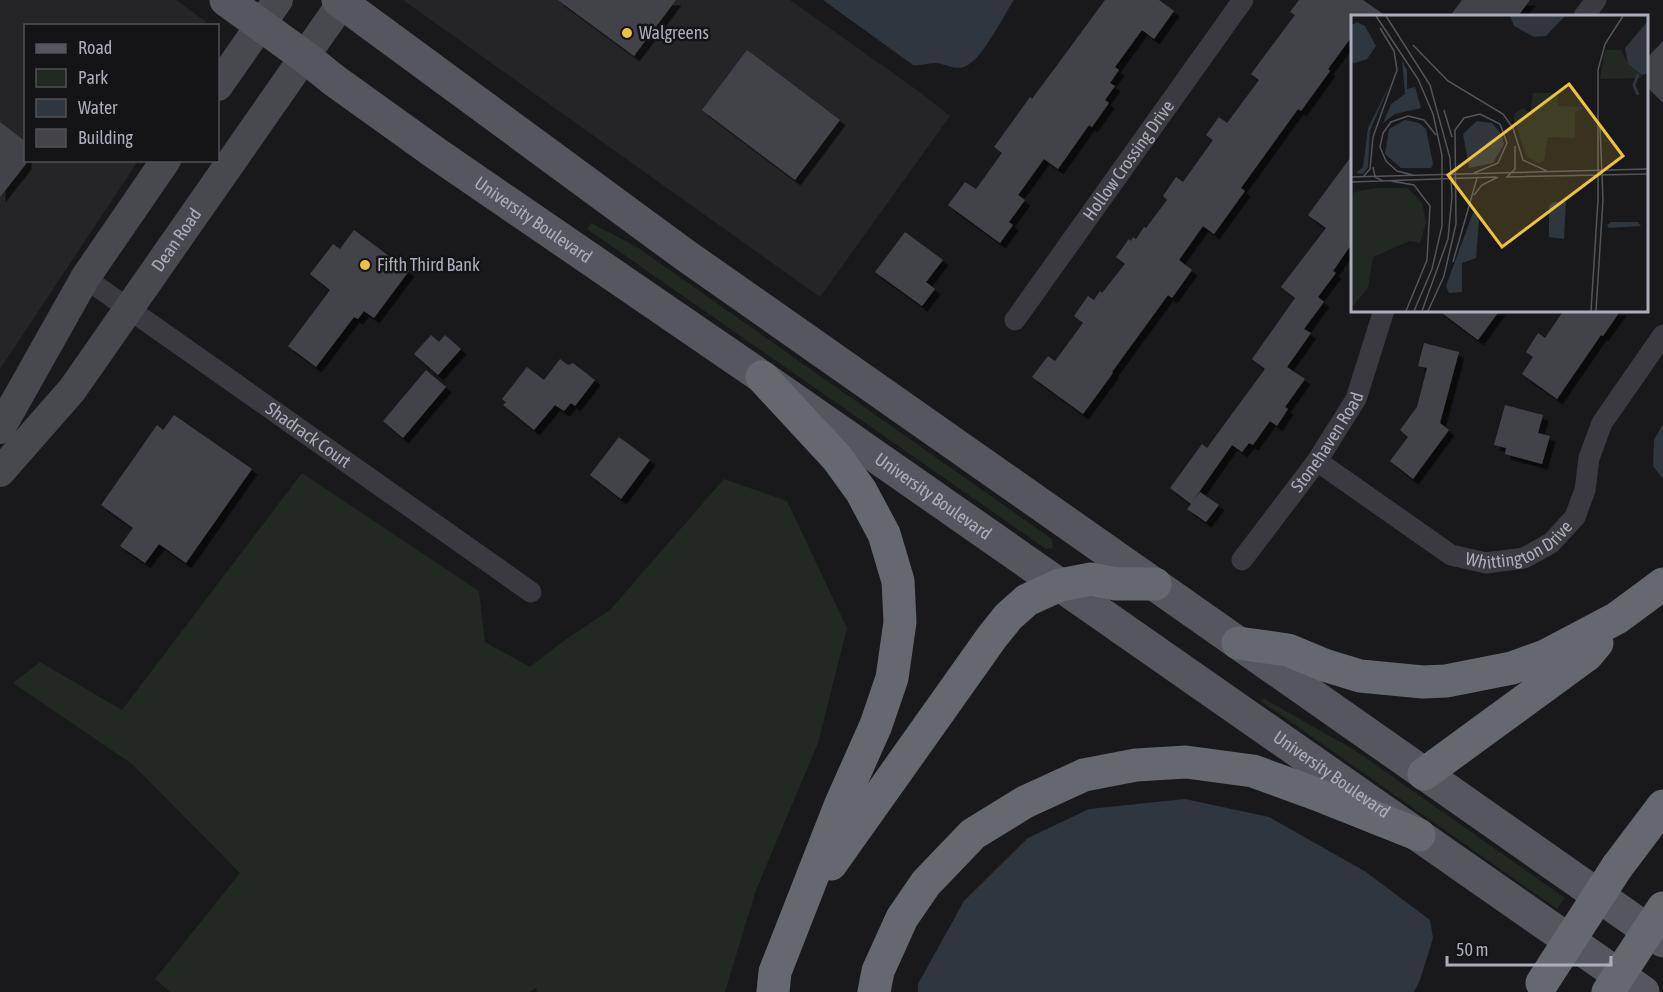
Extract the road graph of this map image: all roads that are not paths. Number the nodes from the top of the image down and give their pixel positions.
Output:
1 (226, 0) edge
2 (1243, 0) edge
3 (1596, 0) edge
4 (341, 1) edge
5 (269, 12) edge
6 (1585, 15) edge
7 (305, 57) junction
8 (219, 85) edge
9 (165, 162) edge
10 (85, 278) junction
11 (129, 308) junction
12 (1383, 312) edge
13 (1015, 320) dead end
14 (1663, 335) edge
15 (762, 377) junction
16 (0, 429) edge
17 (1317, 461) junction
18 (0, 472) edge
19 (1242, 560) dead end
20 (1155, 584) junction
21 (1663, 584) edge
22 (1060, 585) junction
23 (531, 592) dead end
24 (1617, 618) junction
25 (1238, 643) junction
26 (1424, 774) junction
27 (1663, 806) edge
28 (1419, 835) junction
29 (804, 902) junction
30 (1663, 908) edge
31 (1663, 941) edge
32 (1539, 987) edge
33 (772, 992) edge
34 (874, 992) edge
35 (1608, 992) edge
36 (1643, 992) edge

1 - 5 main road, University Boulevard
2 - 13 street, Hollow Crossing Drive
3 - 6 street
4 - 7 main road, Dean Road
4 - 20 main road
5 - 7 main road, University Boulevard
5 - 8 main road
7 - 11 main road, Dean Road
7 - 15 main road, University Boulevard
9 - 10 main road
10 - 11 street, Shadrack Court
10 - 16 main road
11 - 18 main road, Dean Road
11 - 23 street, Shadrack Court
12 - 17 street, Stonehaven Road
14 - 17 street, Whittington Drive
15 - 22 main road, University Boulevard
15 - 29 highway
17 - 19 street, Stonehaven Road
20 - 22 highway
20 - 25 main road
21 - 24 highway
22 - 28 main road, University Boulevard
22 - 29 highway
24 - 25 highway
24 - 26 highway
25 - 26 main road
26 - 31 main road
27 - 32 highway, bridge
28 - 34 highway
28 - 36 main road, University Boulevard
29 - 33 highway
30 - 35 highway, bridge

